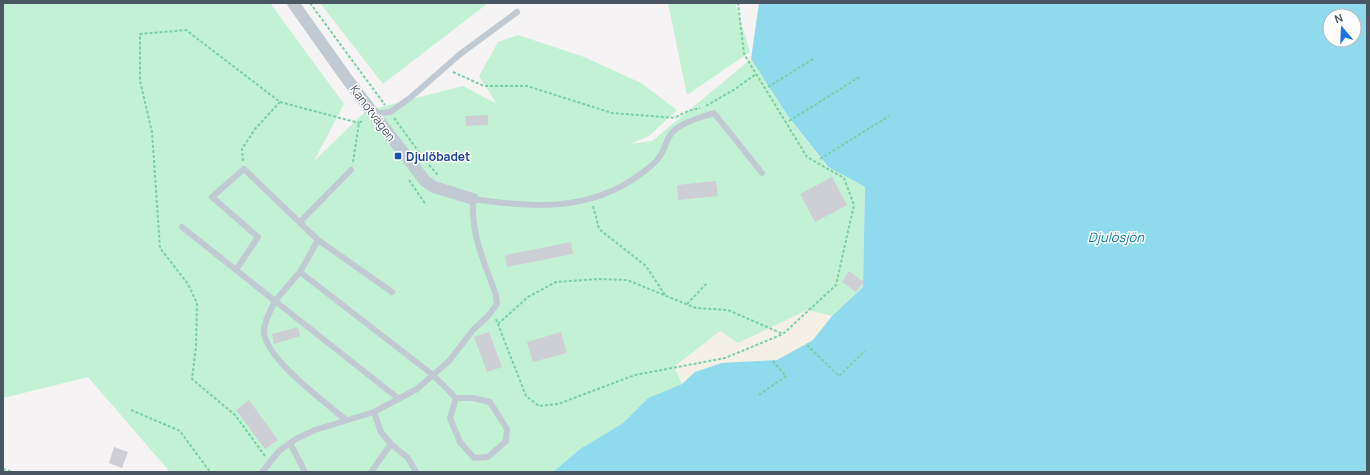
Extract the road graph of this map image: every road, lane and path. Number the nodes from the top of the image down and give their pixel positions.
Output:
1 (293, 3) edge
2 (310, 3) edge
3 (738, 3) edge
4 (517, 12) dead end
5 (813, 59) dead end
6 (444, 68) junction
7 (756, 73) junction
8 (861, 76) dead end
9 (768, 87) dead end
10 (280, 102) junction
11 (390, 112) junction
12 (374, 114) junction
13 (889, 116) dead end
14 (676, 118) junction
15 (673, 120) dead end
16 (788, 121) dead end
17 (359, 123) junction
18 (423, 158) dead end
19 (820, 159) dead end
20 (428, 164) dead end
21 (244, 169) junction
22 (351, 170) joint
23 (762, 173) dead end
24 (442, 178) dead end
25 (473, 199) junction
26 (591, 199) junction
27 (300, 222) junction
28 (182, 227) dead end
29 (318, 240) junction
30 (236, 270) junction
31 (300, 272) junction
32 (708, 283) dead end
33 (392, 292) dead end
34 (665, 296) junction
35 (275, 302) junction
36 (687, 304) junction
37 (492, 310) junction
38 (498, 324) junction
39 (783, 334) junction
40 (807, 344) dead end
41 (865, 351) dead end
42 (772, 360) dead end
43 (433, 375) junction
44 (759, 394) dead end
45 (456, 398) junction
46 (399, 399) junction
47 (131, 410) dead end
48 (374, 412) junction
49 (346, 420) junction
50 (290, 443) junction
51 (391, 444) junction
52 (269, 462) junction
53 (3, 469) edge
54 (13, 472) edge
55 (210, 472) edge
56 (262, 472) edge
57 (305, 472) edge
58 (371, 472) edge
59 (416, 472) edge

1 - 12 street, Kanotvägen
2 - 11 path
3 - 7 path
4 - 6 lane
5 - 9 path
6 - 11 lane
6 - 14 path
7 - 14 path
7 - 39 path
8 - 16 path
10 - 17 path
10 - 21 path
10 - 52 path
11 - 12 lane
11 - 18 path
12 - 17 path
12 - 25 street, Kanotvägen
13 - 19 path
14 - 15 path
17 - 22 path
20 - 24 path
21 - 27 lane
21 - 30 lane
22 - 27 lane
23 - 26 lane
25 - 26 lane
25 - 37 lane
26 - 34 path
27 - 29 lane
28 - 30 lane
29 - 31 lane
29 - 33 lane
30 - 35 lane
31 - 35 lane
31 - 43 lane
32 - 36 path
34 - 36 path
34 - 38 path
35 - 46 lane
35 - 49 lane
36 - 39 path
37 - 38 path
37 - 43 lane
38 - 39 path
40 - 41 path
42 - 44 path
43 - 45 lane
43 - 46 lane
45 - 45 lane
46 - 48 lane
47 - 55 path
48 - 49 lane
48 - 51 lane
49 - 50 lane
50 - 52 lane
50 - 57 lane
51 - 58 lane
51 - 59 lane
52 - 56 lane
53 - 54 path

